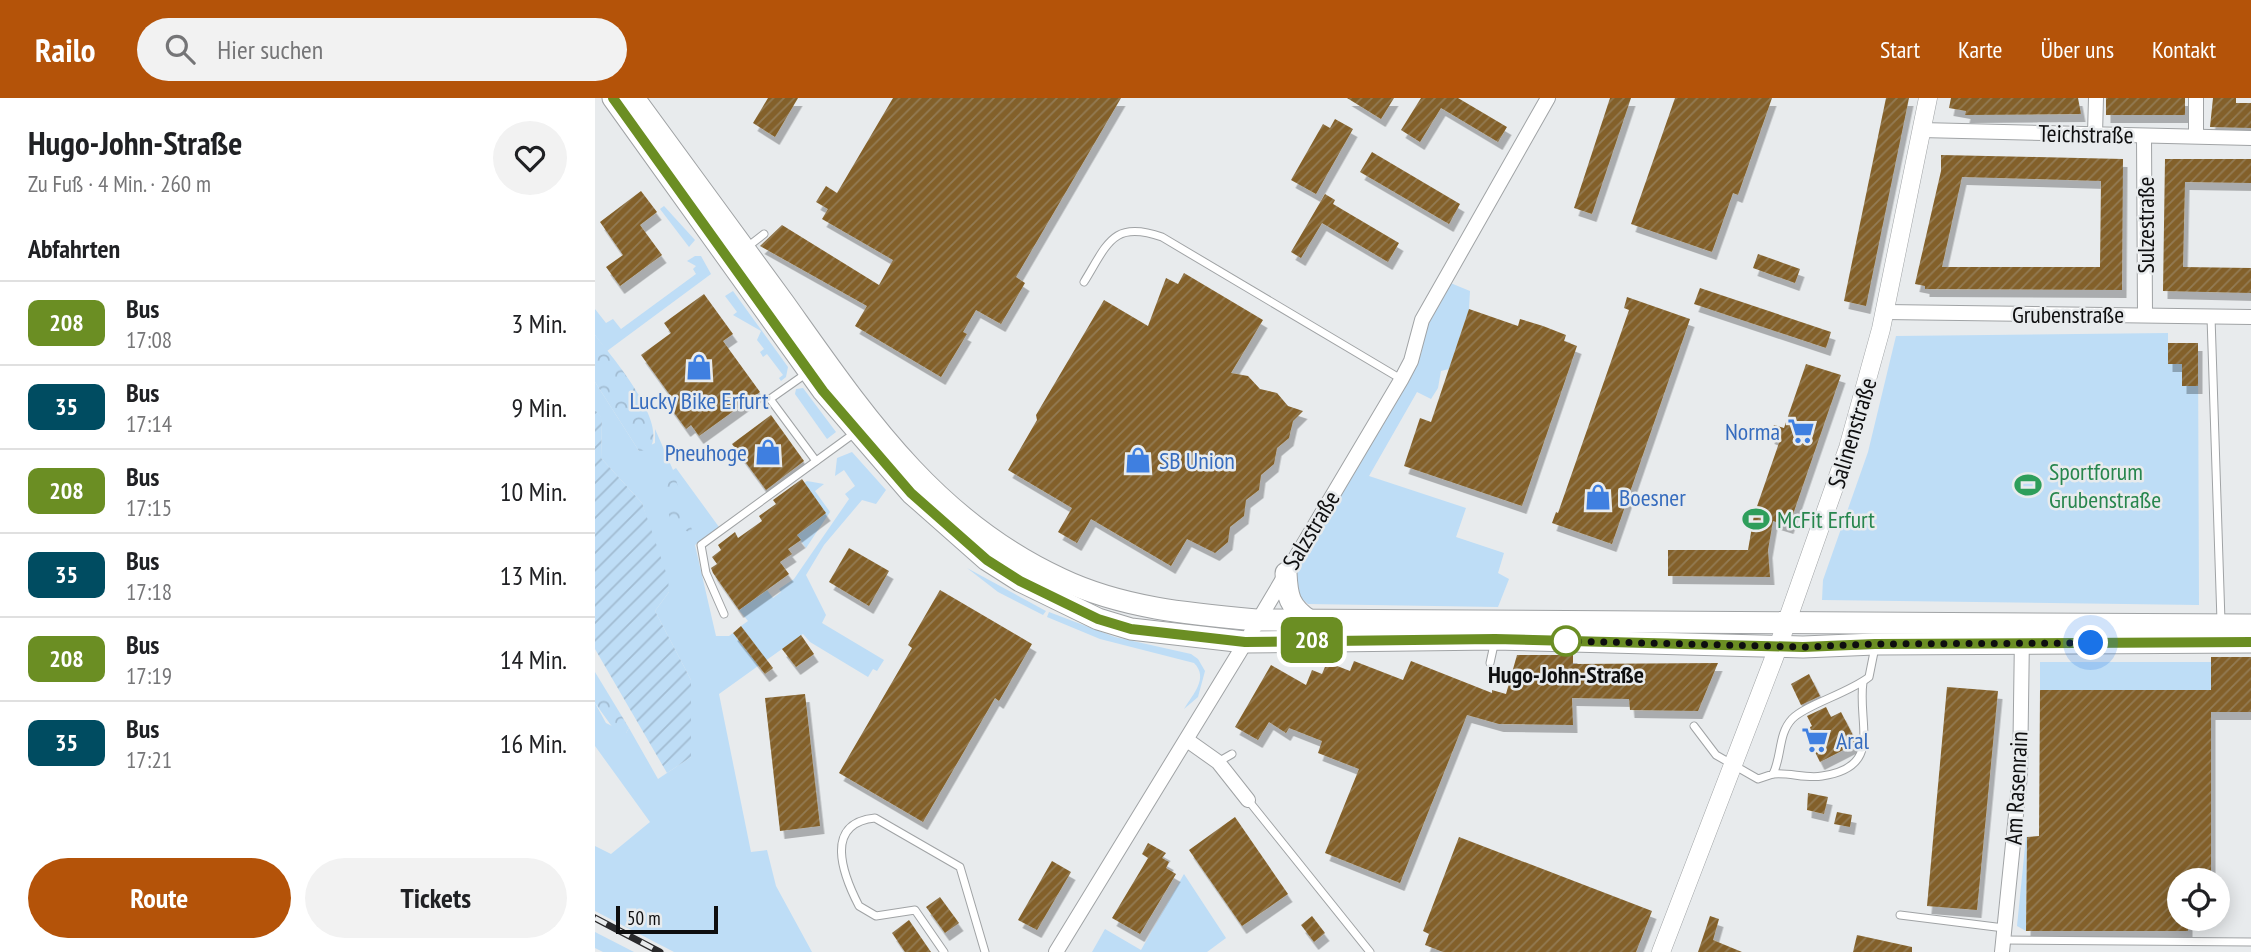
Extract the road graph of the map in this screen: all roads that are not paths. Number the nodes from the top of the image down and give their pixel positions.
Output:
1 (613, 98) edge
2 (634, 98) edge
3 (1548, 98) edge
4 (1928, 98) edge
5 (2096, 98) edge
6 (2196, 98) edge
7 (1921, 130) junction
8 (2095, 134) junction
9 (2144, 136) junction
10 (2196, 136) junction
11 (2251, 138) edge
12 (764, 234) dead end
13 (737, 255) junction
14 (1084, 282) dead end
15 (1885, 312) junction
16 (2145, 314) junction
17 (2251, 317) edge
18 (2211, 322) junction
19 (809, 371) junction
20 (1401, 380) junction
21 (856, 432) junction
22 (816, 461) junction
23 (1286, 573) junction
24 (724, 614) dead end
25 (1257, 620) junction
26 (1310, 621) junction
27 (1786, 622) junction
28 (2251, 625) edge
29 (2022, 633) junction
30 (2220, 633) junction
31 (1495, 639) junction
32 (1245, 642) junction
33 (2251, 642) edge
34 (1875, 644) junction
35 (1778, 646) junction
36 (1490, 663) dead end
37 (1863, 682) junction
38 (1694, 726) dead end
39 (1187, 740) junction
40 (1232, 754) dead end
41 (1218, 762) junction
42 (1733, 765) junction
43 (1773, 774) junction
44 (1248, 800) joint
45 (1900, 915) dead end
46 (2003, 940) edge
47 (2206, 942) junction
48 (2251, 942) edge
49 (944, 952) edge
50 (985, 952) edge
51 (1056, 952) edge
52 (1370, 952) edge
53 (1661, 952) edge
54 (2206, 952) edge

1 - 13 main road
2 - 13 main road
3 - 20 street, Salzstraße
4 - 7 street, Salinenstraße
5 - 8 street
6 - 10 street
7 - 8 street, Teichstraße
7 - 15 street, Salinenstraße
8 - 9 street, Teichstraße
9 - 10 street, Teichstraße
9 - 16 street, Sulzestraße
10 - 11 street, Teichstraße
12 - 13 lane
13 - 19 main road
13 - 25 main road
14 - 20 lane
15 - 16 street, Grubenstraße
15 - 27 street, Salinenstraße
16 - 18 street, Grubenstraße
17 - 18 street, Grubenstraße
18 - 30 lane
19 - 21 main road
19 - 22 lane
20 - 23 street, Salzstraße
21 - 22 lane
21 - 32 main road
22 - 24 lane
23 - 25 street, Salzstraße
23 - 26 main road
25 - 26 main road
25 - 32 street, Salzstraße
26 - 27 main road
27 - 29 main road
27 - 35 street, Salinenstraße
28 - 30 main road
29 - 30 main road
29 - 34 main road
29 - 46 street, Am Rasenrain
30 - 33 main road
31 - 32 main road
31 - 35 main road
31 - 36 lane
32 - 39 street, Salzstraße
34 - 35 main road
34 - 37 lane
35 - 42 street, Salinenstraße
37 - 43 lane
37 - 43 lane
38 - 42 lane
39 - 41 street
39 - 51 street, Salzstraße
40 - 41 lane
41 - 44 street
42 - 43 lane
42 - 53 street, Salinenstraße
44 - 52 lane
45 - 46 lane
46 - 47 lane
47 - 48 lane
47 - 54 lane
49 - 50 lane

